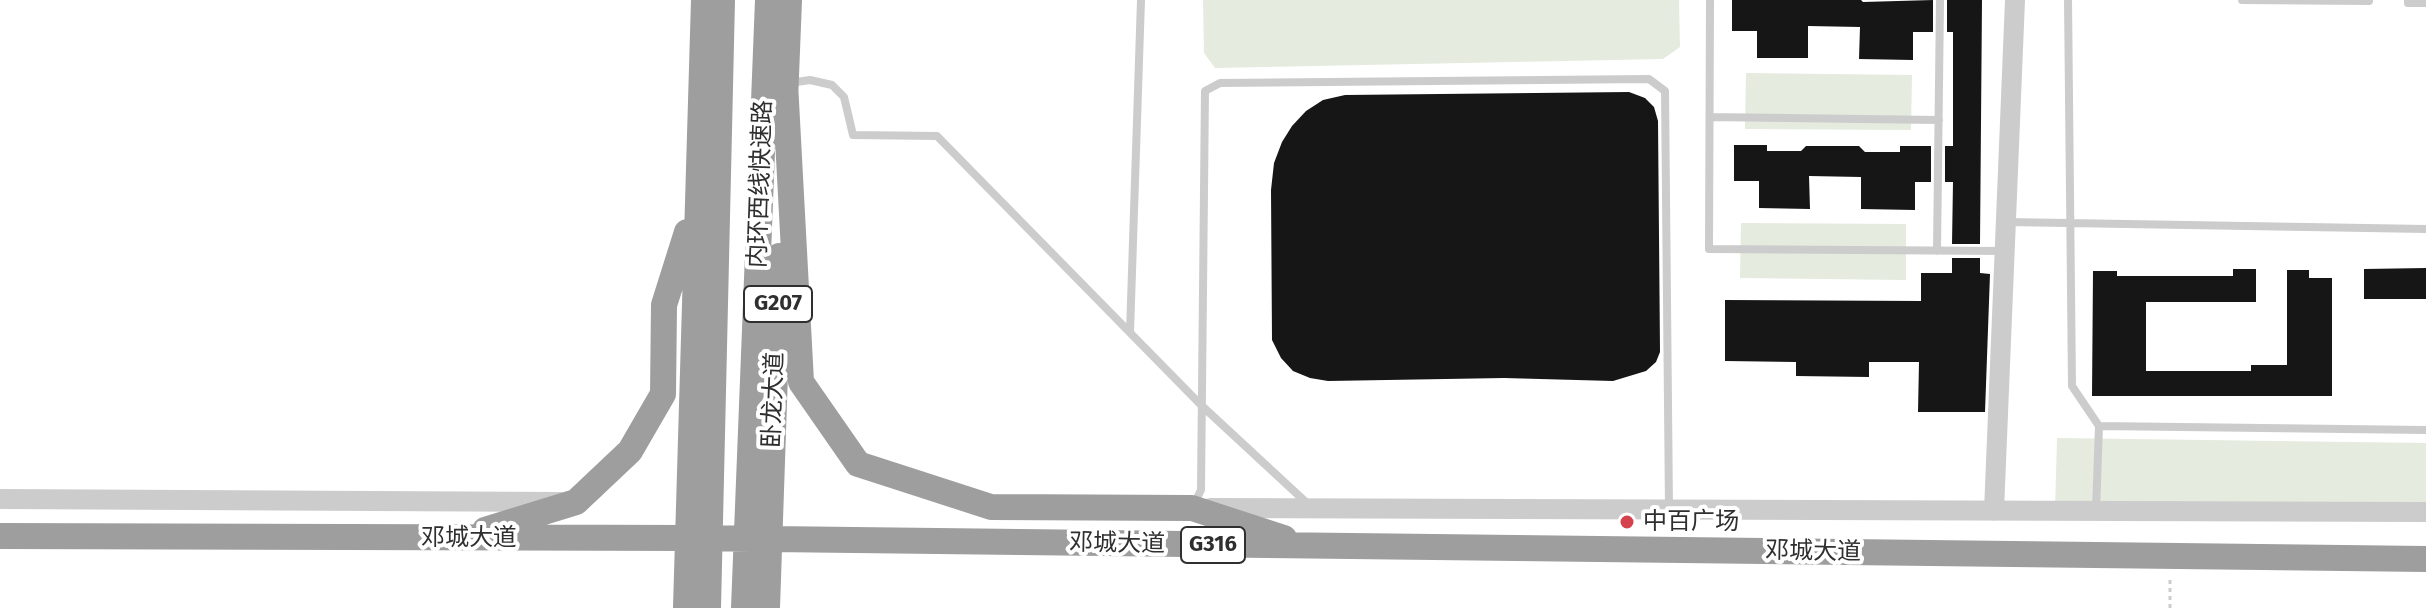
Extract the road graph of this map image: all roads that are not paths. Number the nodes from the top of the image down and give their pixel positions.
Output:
1 (702, 0) edge
2 (722, 0) edge
3 (768, 0) edge
4 (789, 0) edge
5 (1141, 0) edge
6 (1710, 0) edge
7 (1940, 0) edge
8 (2015, 0) edge
9 (2068, 0) edge
10 (2242, 0) edge
11 (2408, 0) edge
12 (2369, 1) edge
13 (2426, 3) edge
14 (785, 83) junction
15 (1710, 117) junction
16 (1939, 120) junction
17 (697, 202) junction
18 (2006, 222) junction
19 (2070, 224) junction
20 (2426, 229) edge
21 (1937, 251) junction
22 (2005, 251) junction
23 (1130, 332) junction
24 (1201, 405) junction
25 (2099, 426) junction
26 (2426, 430) edge
27 (0, 499) edge
28 (576, 502) junction
29 (1192, 508) junction
30 (1312, 508) junction
31 (1669, 510) junction
32 (1994, 511) junction
33 (2096, 511) junction
34 (2426, 512) edge
35 (0, 536) edge
36 (460, 538) junction
37 (689, 538) junction
38 (769, 540) junction
39 (1311, 547) junction
40 (2426, 559) edge
41 (686, 608) edge
42 (708, 608) edge
43 (744, 608) edge
44 (767, 608) edge

1 - 17 highway
2 - 42 highway, 内环西线快速路
3 - 43 highway, 内环西线快速路
4 - 14 highway, 卧龙大道 / G207
5 - 23 lane
6 - 15 lane
7 - 16 lane
8 - 18 street
9 - 19 lane
10 - 12 lane
11 - 13 lane
14 - 23 lane
14 - 29 highway
14 - 38 highway, 卧龙大道 / G207
15 - 16 lane
15 - 21 lane
16 - 21 lane
17 - 28 highway
17 - 37 highway
18 - 19 lane
18 - 22 street
19 - 20 lane
19 - 25 lane
21 - 22 lane
22 - 32 street
23 - 24 lane
24 - 29 lane
24 - 30 lane
24 - 31 lane
25 - 26 lane
25 - 33 lane
27 - 28 street
28 - 36 highway
29 - 30 street
29 - 39 highway
30 - 31 street
31 - 32 street
32 - 33 street
33 - 34 street
35 - 36 highway, 邓城大道 / G316
36 - 37 highway, 邓城大道 / G316
37 - 38 highway, 邓城大道 / G316
37 - 41 highway
38 - 39 highway, 邓城大道 / G316
38 - 44 highway, 卧龙大道 / G207
39 - 40 highway, 邓城大道 / G316

